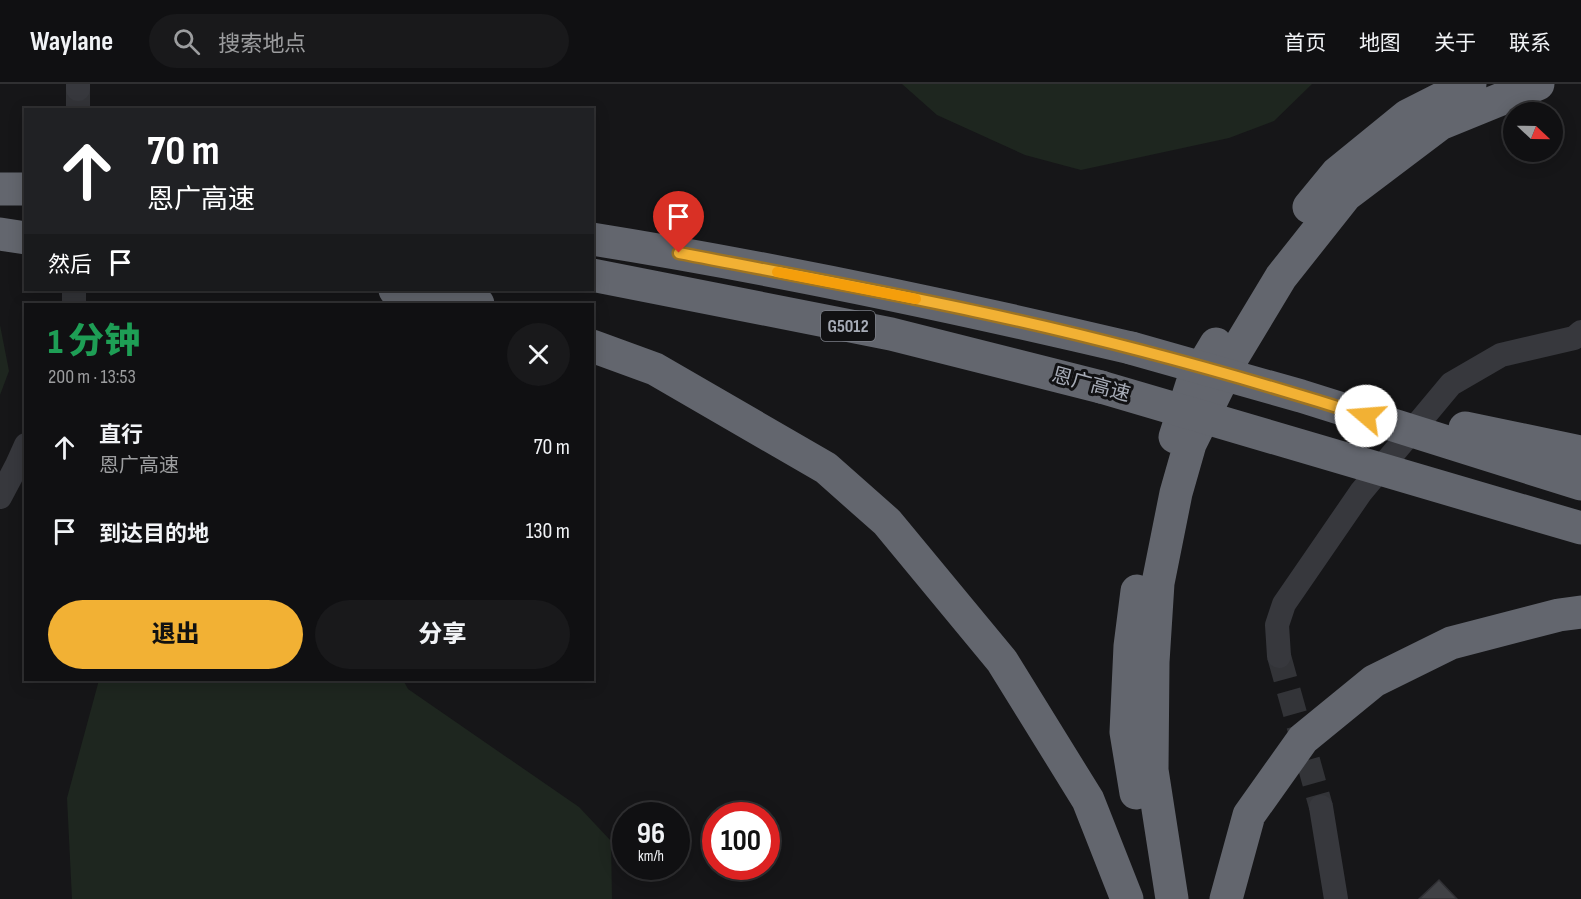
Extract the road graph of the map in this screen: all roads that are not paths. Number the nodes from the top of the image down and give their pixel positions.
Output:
1 (1470, 84) edge
2 (1538, 84) edge
3 (0, 189) edge
4 (24, 189) edge
5 (0, 228) edge
6 (24, 228) edge
7 (0, 234) edge
8 (24, 238) edge
9 (594, 239) edge
10 (594, 275) edge
11 (402, 291) edge
12 (475, 303) edge
13 (1581, 332) edge
14 (594, 347) edge
15 (1301, 396) junction
16 (24, 449) edge
17 (1581, 452) edge
18 (1581, 484) edge
19 (0, 497) edge
20 (1581, 528) edge
21 (1581, 612) edge
22 (1279, 656) tunnel mouth
23 (1321, 807) tunnel mouth
24 (1127, 899) edge
25 (1153, 899) edge
26 (1172, 899) edge
27 (1226, 899) edge
28 (1336, 899) edge

1 - 25 highway
2 - 26 highway
3 - 4 highway
5 - 6 highway
7 - 8 highway
9 - 15 highway, G5012, bridge
10 - 20 highway, 恩广高速 / G5012, bridge
11 - 12 highway
13 - 22 street
14 - 24 highway
15 - 17 highway, bridge
15 - 18 highway, G5012, bridge
16 - 19 street
21 - 27 highway
23 - 28 street

